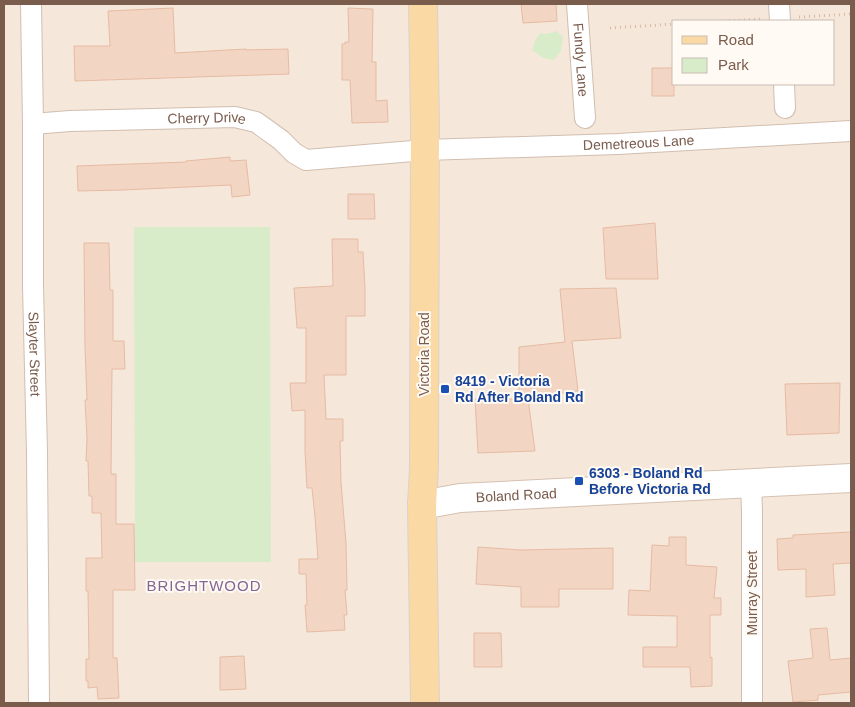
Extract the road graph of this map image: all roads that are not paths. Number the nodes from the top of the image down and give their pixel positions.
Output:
1 (31, 4) edge
2 (423, 4) edge
3 (577, 4) edge
4 (779, 4) edge
5 (780, 20) edge
6 (784, 85) edge
7 (786, 108) dead end
8 (585, 118) dead end
9 (33, 124) junction
10 (851, 131) edge
11 (425, 150) junction
12 (851, 478) edge
13 (751, 483) junction
14 (422, 505) junction
15 (39, 703) edge
16 (425, 703) edge
17 (752, 703) edge

1 - 9 street, Slayter Street
2 - 11 main road, Victoria Road
3 - 8 street, Fundy Lane
4 - 5 street
6 - 7 street
9 - 11 street, Cherry Drive
9 - 15 street, Slayter Street
10 - 11 street, Demetreous Lane
11 - 14 main road, Victoria Road
12 - 13 street, Boland Road
13 - 14 street, Boland Road
13 - 17 street, Murray Street
14 - 16 main road, Victoria Road

